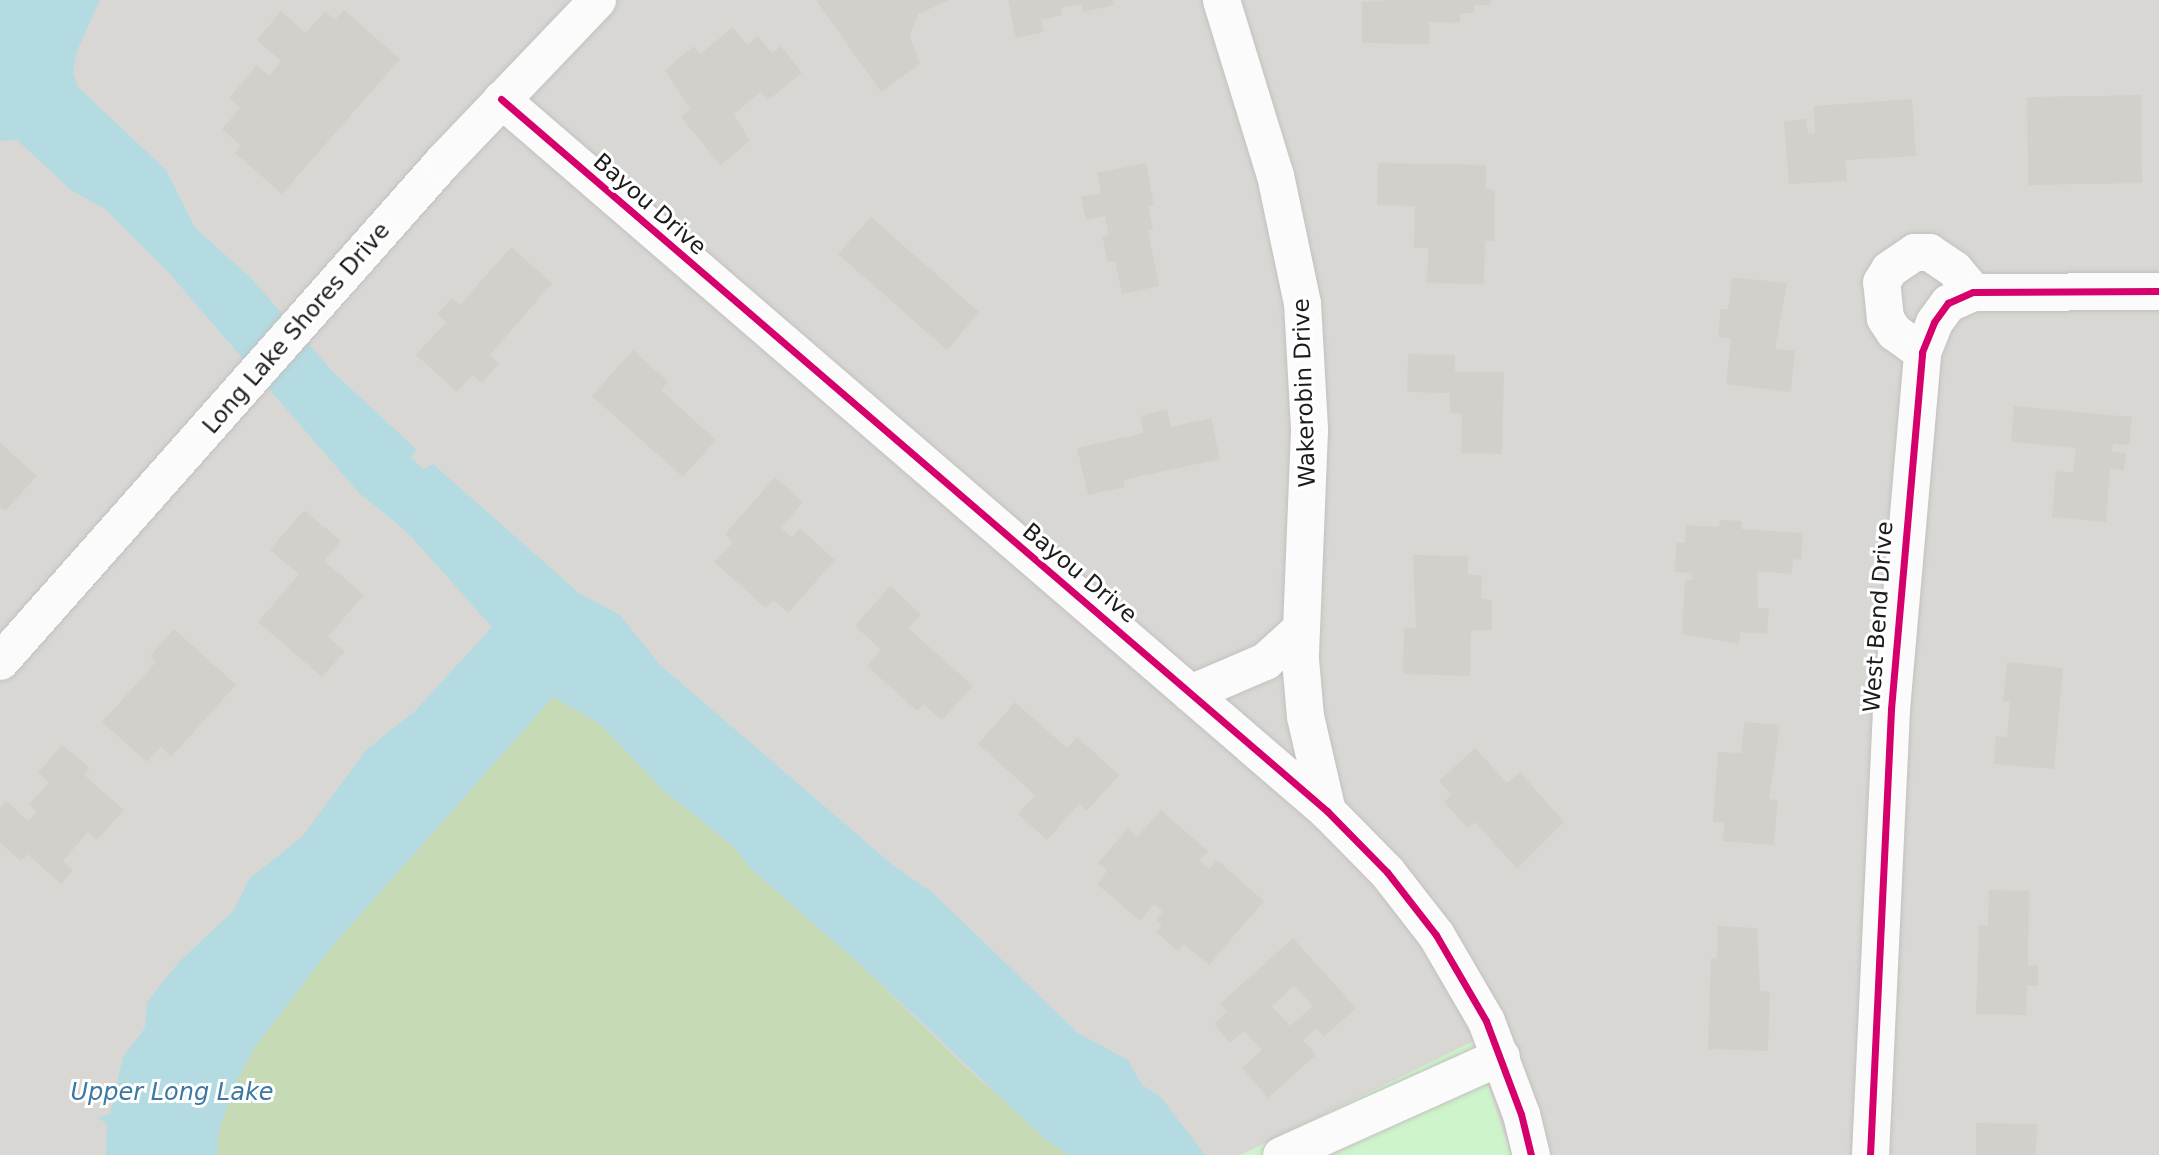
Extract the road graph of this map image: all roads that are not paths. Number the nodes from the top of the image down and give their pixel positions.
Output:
1 (597, 0) edge
2 (1221, 0) edge
3 (500, 99) junction
4 (2159, 291) edge
5 (1973, 292) junction
6 (1922, 352) junction
7 (1300, 629) junction
8 (0, 661) edge
9 (1191, 693) junction
10 (1327, 811) junction
11 (1501, 1056) junction
12 (1281, 1155) edge
13 (1531, 1155) edge
14 (1870, 1155) edge

1 - 3 street, Long Lake Shores Drive
2 - 7 street, Wakerobin Drive
3 - 8 street, Long Lake Shores Drive
3 - 9 street, Bayou Drive
4 - 5 street, West Bend Drive
5 - 6 street, West Bend Drive
5 - 6 street
6 - 14 street, West Bend Drive
7 - 9 street
7 - 10 street, Wakerobin Drive
9 - 10 street, Bayou Drive
10 - 11 street, Bayou Drive
11 - 12 street
11 - 13 street, Bayou Drive

